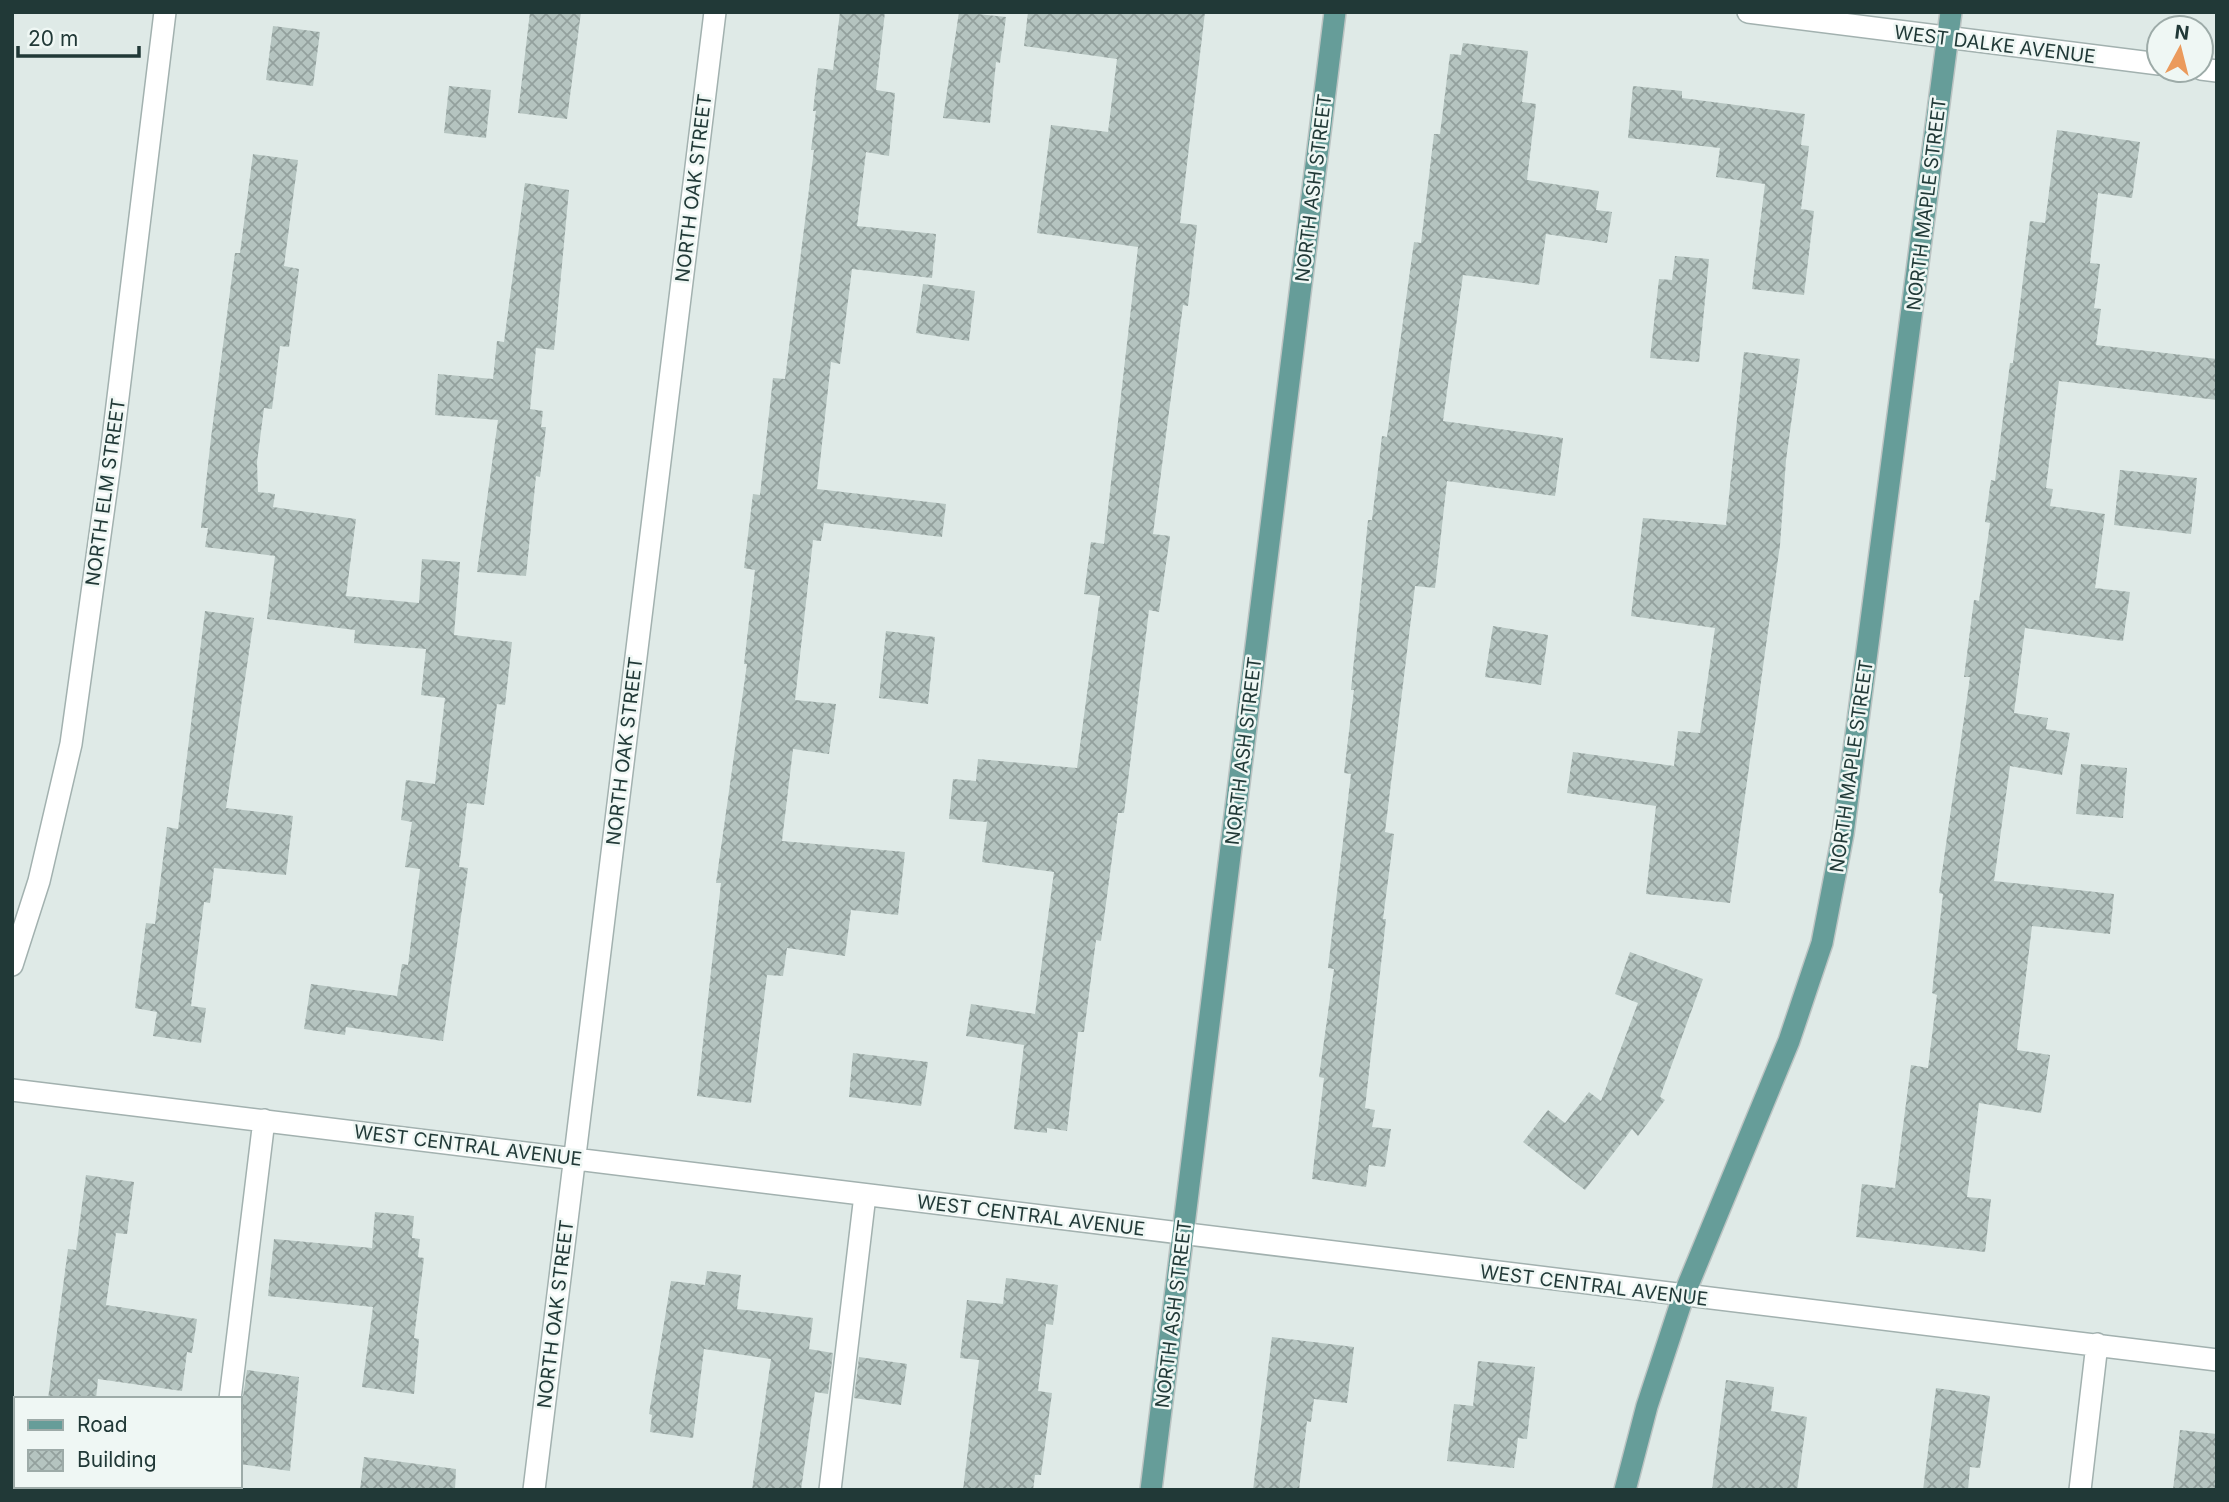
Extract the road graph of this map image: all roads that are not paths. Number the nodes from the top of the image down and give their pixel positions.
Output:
1 (165, 12) edge
2 (715, 12) edge
3 (1335, 12) edge
4 (1748, 12) edge
5 (1951, 12) edge
6 (1947, 39) junction
7 (2145, 62) edge
8 (12, 965) edge
9 (12, 1090) edge
10 (264, 1120) junction
11 (574, 1157) junction
12 (865, 1195) junction
13 (1183, 1233) junction
14 (1683, 1297) junction
15 (2097, 1344) junction
16 (2217, 1360) edge
17 (230, 1397) edge
18 (534, 1490) edge
19 (830, 1490) edge
20 (1151, 1490) edge
21 (1625, 1490) edge
22 (2080, 1490) edge

1 - 8 street, NORTH ELM STREET
2 - 11 street, NORTH OAK STREET
3 - 13 main road, NORTH ASH STREET
4 - 6 street, WEST DALKE AVENUE
5 - 6 main road, NORTH MAPLE STREET
6 - 7 street, WEST DALKE AVENUE
6 - 14 main road, NORTH MAPLE STREET
9 - 10 street, WEST CENTRAL AVENUE
10 - 11 street, WEST CENTRAL AVENUE
10 - 17 street
11 - 12 street, WEST CENTRAL AVENUE
11 - 18 street, NORTH OAK STREET
12 - 13 street, WEST CENTRAL AVENUE
12 - 19 street
13 - 14 street, WEST CENTRAL AVENUE
13 - 20 main road, NORTH ASH STREET
14 - 15 street, WEST CENTRAL AVENUE
14 - 21 main road, NORTH MAPLE STREET
15 - 16 street, WEST CENTRAL AVENUE
15 - 22 street

